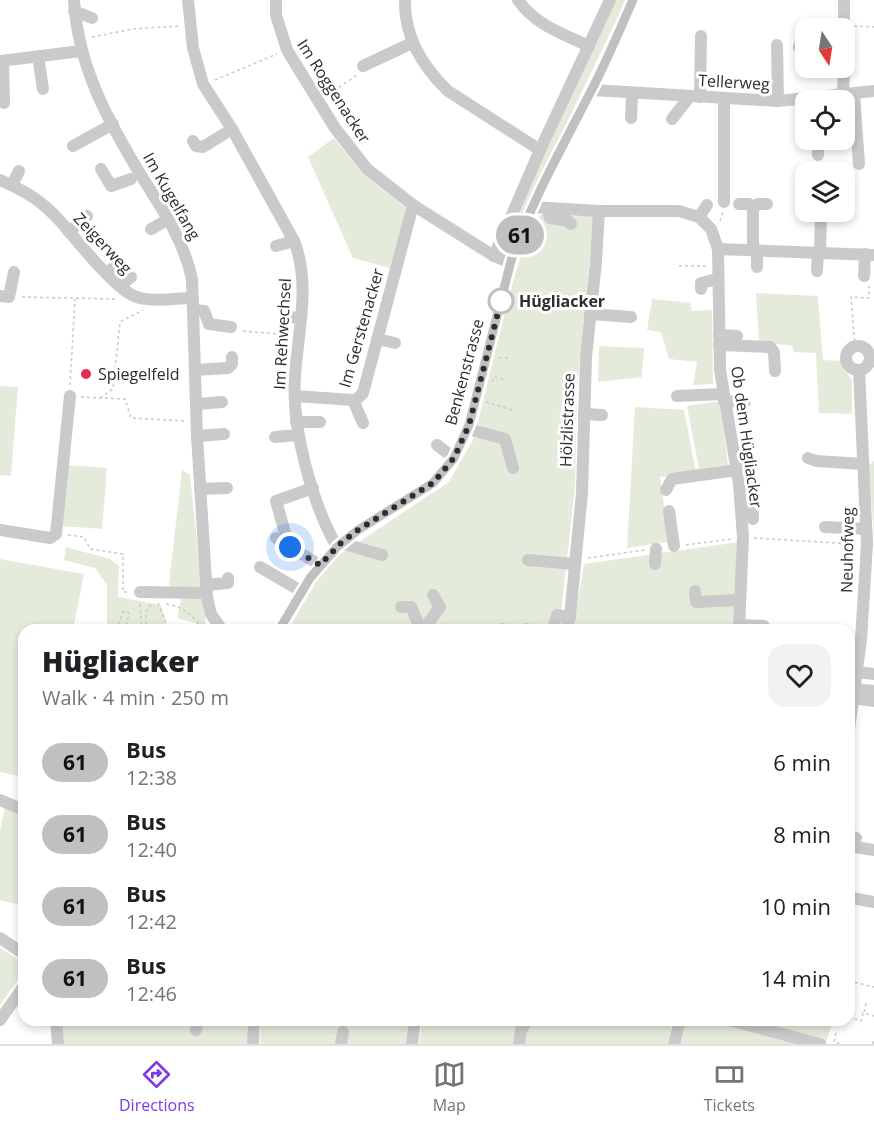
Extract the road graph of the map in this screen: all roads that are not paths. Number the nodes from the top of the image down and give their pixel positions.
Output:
1 (188, 0) edge
2 (276, 0) edge
3 (405, 0) edge
4 (610, 0) edge
5 (633, 0) edge
6 (844, 0) edge
7 (524, 4) edge
8 (74, 6) edge
9 (92, 18) dead end
10 (844, 18) edge
11 (701, 36) dead end
12 (412, 43) junction
13 (80, 45) junction
14 (777, 45) dead end
15 (589, 46) junction
16 (38, 56) junction
17 (2, 61) edge
18 (363, 66) dead end
19 (43, 89) dead end
20 (592, 90) junction
21 (874, 91) edge
22 (632, 93) junction
23 (855, 94) edge
24 (695, 97) junction
25 (724, 99) junction
26 (778, 100) junction
27 (795, 100) edge
28 (4, 103) dead end
29 (855, 115) edge
30 (631, 118) dead end
31 (672, 119) dead end
32 (113, 124) junction
33 (232, 129) junction
34 (193, 141) dead end
35 (73, 146) dead end
36 (540, 150) junction
37 (819, 150) edge
38 (819, 155) dead end
39 (859, 164) dead end
40 (101, 169) dead end
41 (19, 171) dead end
42 (0, 180) edge
43 (133, 181) junction
44 (12, 185) junction
45 (724, 202) road end
46 (739, 204) dead end
47 (767, 204) dead end
48 (412, 205) junction
49 (707, 205) dead end
50 (532, 207) junction
51 (547, 208) junction
52 (753, 208) junction
53 (599, 210) junction
54 (87, 216) dead end
55 (699, 217) junction
56 (169, 219) junction
57 (821, 222) edge
58 (571, 224) dead end
59 (151, 229) dead end
60 (69, 232) junction
61 (294, 241) junction
62 (276, 246) dead end
63 (718, 249) junction
64 (755, 250) junction
65 (819, 253) junction
66 (869, 253) edge
67 (495, 256) junction
68 (511, 263) junction
69 (118, 264) dead end
70 (757, 267) dead end
71 (14, 272) dead end
72 (717, 272) junction
73 (817, 272) dead end
74 (108, 273) junction
75 (131, 277) dead end
76 (867, 282) road end
77 (121, 287) junction
78 (701, 289) dead end
79 (4, 297) edge
80 (193, 304) junction
81 (590, 314) junction
82 (631, 317) dead end
83 (234, 329) road end
84 (737, 336) dead end
85 (377, 339) junction
86 (719, 340) junction
87 (395, 343) dead end
88 (872, 358) edge
89 (230, 367) dead end
90 (195, 370) junction
91 (859, 370) junction
92 (775, 371) dead end
93 (70, 396) road end
94 (295, 396) junction
95 (676, 396) dead end
96 (724, 397) junction
97 (353, 400) junction
98 (222, 402) dead end
99 (745, 402) dead end
100 (197, 404) junction
101 (584, 414) junction
102 (602, 415) dead end
103 (320, 422) dead end
104 (363, 423) dead end
105 (297, 428) junction
106 (468, 429) junction
107 (224, 434) dead end
108 (197, 436) junction
109 (275, 437) dead end
110 (437, 445) dead end
111 (454, 458) junction
112 (808, 458) dead end
113 (866, 459) edge
114 (513, 468) dead end
115 (737, 470) junction
116 (762, 482) dead end
117 (743, 484) junction
118 (227, 488) dead end
119 (313, 488) junction
120 (200, 489) junction
121 (666, 490) dead end
122 (669, 511) dead end
123 (753, 519) dead end
124 (825, 527) dead end
125 (866, 529) junction
126 (0, 530) edge
127 (276, 538) dead end
128 (339, 545) junction
129 (674, 546) road end
130 (290, 547) junction
131 (656, 549) road end
132 (382, 555) dead end
133 (528, 560) dead end
134 (575, 562) junction
135 (655, 564) dead end
136 (320, 565) junction
137 (260, 567) dead end
138 (869, 577) edge
139 (228, 578) dead end
140 (301, 591) junction
141 (695, 591) dead end
142 (140, 592) road end
143 (433, 595) dead end
144 (210, 596) junction
145 (740, 600) junction
146 (401, 607) dead end
147 (763, 623) dead end
148 (218, 624) edge
149 (282, 624) edge
150 (419, 624) edge
151 (427, 624) edge
152 (563, 624) edge
153 (739, 624) edge
154 (751, 624) edge
155 (857, 672) junction
156 (874, 674) edge
157 (855, 682) edge
158 (855, 692) edge
159 (874, 692) edge
160 (855, 693) edge
161 (874, 701) edge
162 (0, 800) edge
163 (18, 808) edge
164 (855, 843) edge
165 (874, 850) edge
166 (855, 898) edge
167 (874, 902) edge
168 (0, 938) edge
169 (18, 950) edge
170 (18, 994) edge
171 (0, 1020) edge
172 (56, 1026) edge
173 (254, 1026) edge
174 (414, 1026) edge
175 (524, 1026) edge
176 (678, 1026) edge
177 (752, 1026) edge
178 (58, 1044) edge
179 (253, 1044) edge
180 (412, 1044) edge
181 (519, 1044) edge
182 (674, 1044) edge
183 (820, 1044) edge

1 - 33 street, Im Rehwechsel
2 - 48 street, Im Roggenacker
3 - 12 street
4 - 15 street
5 - 20 street, Benkenstrasse
6 - 10 street
7 - 15 street
8 - 9 street
8 - 13 street, Im Kugelfang
11 - 24 street
12 - 18 street
12 - 36 street
13 - 16 street
13 - 32 street, Im Kugelfang
14 - 26 street
15 - 36 street
16 - 17 street
16 - 19 street
17 - 28 street
20 - 22 street, Tellerweg
20 - 50 street, Benkenstrasse
21 - 23 street, Tellerweg
22 - 24 street, Tellerweg
22 - 30 street
24 - 25 street, Tellerweg
24 - 31 street
25 - 26 street, Tellerweg
25 - 45 street
26 - 27 street, Tellerweg
29 - 39 street
32 - 35 street
32 - 43 street, Im Kugelfang
33 - 34 street
33 - 61 street, Im Rehwechsel
36 - 67 street
37 - 38 street
40 - 43 street
41 - 44 street
42 - 44 street, Zeigerweg
43 - 56 street, Im Kugelfang
44 - 60 street, Zeigerweg
46 - 52 street
47 - 52 street
48 - 67 street, Im Roggenacker
48 - 85 street, Im Gerstenacker
49 - 55 street
50 - 51 street
50 - 68 street, Benkenstrasse
51 - 53 street
51 - 58 street
52 - 64 street
53 - 55 street
53 - 81 street, Hölzlistrasse
54 - 60 street
55 - 63 street, Ob dem Hügliacker
56 - 59 street
56 - 80 street, Im Kugelfang
57 - 65 street
60 - 74 street, Zeigerweg
61 - 62 street
61 - 94 street, Im Rehwechsel
63 - 64 street
63 - 72 street, Ob dem Hügliacker
64 - 65 street
64 - 70 street
65 - 66 street
65 - 73 street
66 - 76 street
67 - 68 street, Im Roggenacker
68 - 106 street, Benkenstrasse
69 - 74 street
71 - 79 street
72 - 78 street
72 - 86 street, Ob dem Hügliacker
74 - 77 street, Zeigerweg
75 - 77 street
77 - 80 street, Zeigerweg
80 - 83 street
80 - 90 street, Im Kugelfang
81 - 82 street
81 - 101 street, Hölzlistrasse
84 - 86 street
85 - 87 street
85 - 97 street, Im Gerstenacker
86 - 92 street
86 - 96 street, Ob dem Hügliacker
88 - 91 street
88 - 91 street, Neuhofweg
89 - 90 street
90 - 100 street, Im Kugelfang
91 - 113 street, Neuhofweg
93 - 126 street
94 - 97 street, Im Gerstenacker
94 - 105 street, Im Rehwechsel
95 - 96 street
96 - 99 street
96 - 115 street, Ob dem Hügliacker
97 - 104 street
98 - 100 street
100 - 108 street, Im Kugelfang
101 - 102 street
101 - 134 street, Hölzlistrasse
103 - 105 street
105 - 109 street
105 - 119 street, Im Rehwechsel
106 - 111 street, Benkenstrasse
106 - 114 street
107 - 108 street
108 - 120 street, Im Kugelfang
110 - 111 street
111 - 128 street, Benkenstrasse
112 - 113 street
113 - 125 street, Neuhofweg
115 - 117 street, Ob dem Hügliacker
115 - 121 street
116 - 117 street
117 - 123 street
117 - 145 street, Ob dem Hügliacker
118 - 120 street
119 - 128 street, Im Rehwechsel
119 - 130 street
120 - 144 street, Im Kugelfang
122 - 129 street
124 - 125 street
125 - 138 street, Neuhofweg
127 - 130 street
128 - 132 street
128 - 136 street, Benkenstrasse
130 - 136 street
131 - 135 street
133 - 134 street
134 - 152 street, Hölzlistrasse
136 - 140 street, Benkenstrasse
137 - 140 street
138 - 155 street, Neuhofweg
139 - 144 street
140 - 149 street, Benkenstrasse
141 - 145 street
142 - 144 street
143 - 151 street
144 - 148 street, Im Kugelfang
145 - 153 street, Ob dem Hügliacker
146 - 150 street
147 - 154 street
155 - 156 street
155 - 157 street, Neuhofweg
158 - 159 street
160 - 161 street
162 - 163 street
164 - 165 street
166 - 167 street
168 - 169 street
170 - 171 street
172 - 178 street
173 - 179 street
174 - 180 street
175 - 181 street
176 - 182 street
177 - 183 street

